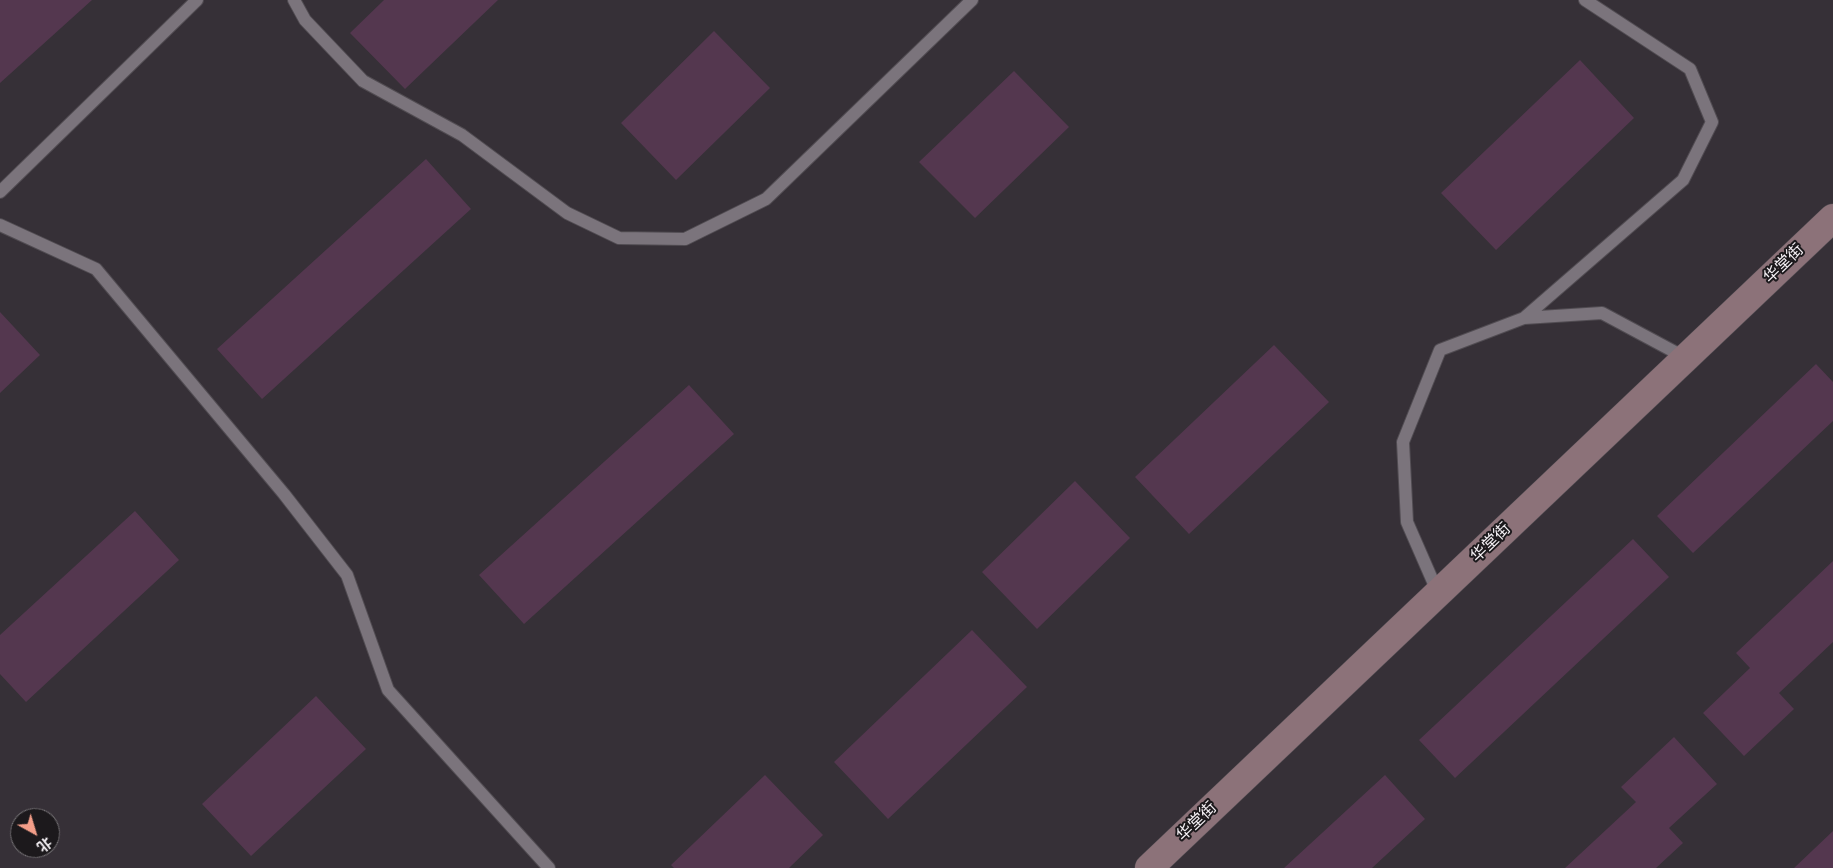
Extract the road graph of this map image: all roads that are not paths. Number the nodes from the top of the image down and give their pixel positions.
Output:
1 (197, 0) edge
2 (294, 0) edge
3 (972, 0) edge
4 (1585, 0) edge
5 (0, 192) edge
6 (1833, 218) edge
7 (0, 225) edge
8 (1524, 318) junction
9 (1686, 358) junction
10 (1438, 593) junction
11 (549, 868) edge
12 (1149, 868) edge

1 - 5 lane
2 - 3 lane
4 - 8 lane
6 - 9 street, 华堂街
7 - 11 lane
8 - 9 lane
8 - 10 lane
9 - 10 street, 华堂街
10 - 12 street, 华堂街

